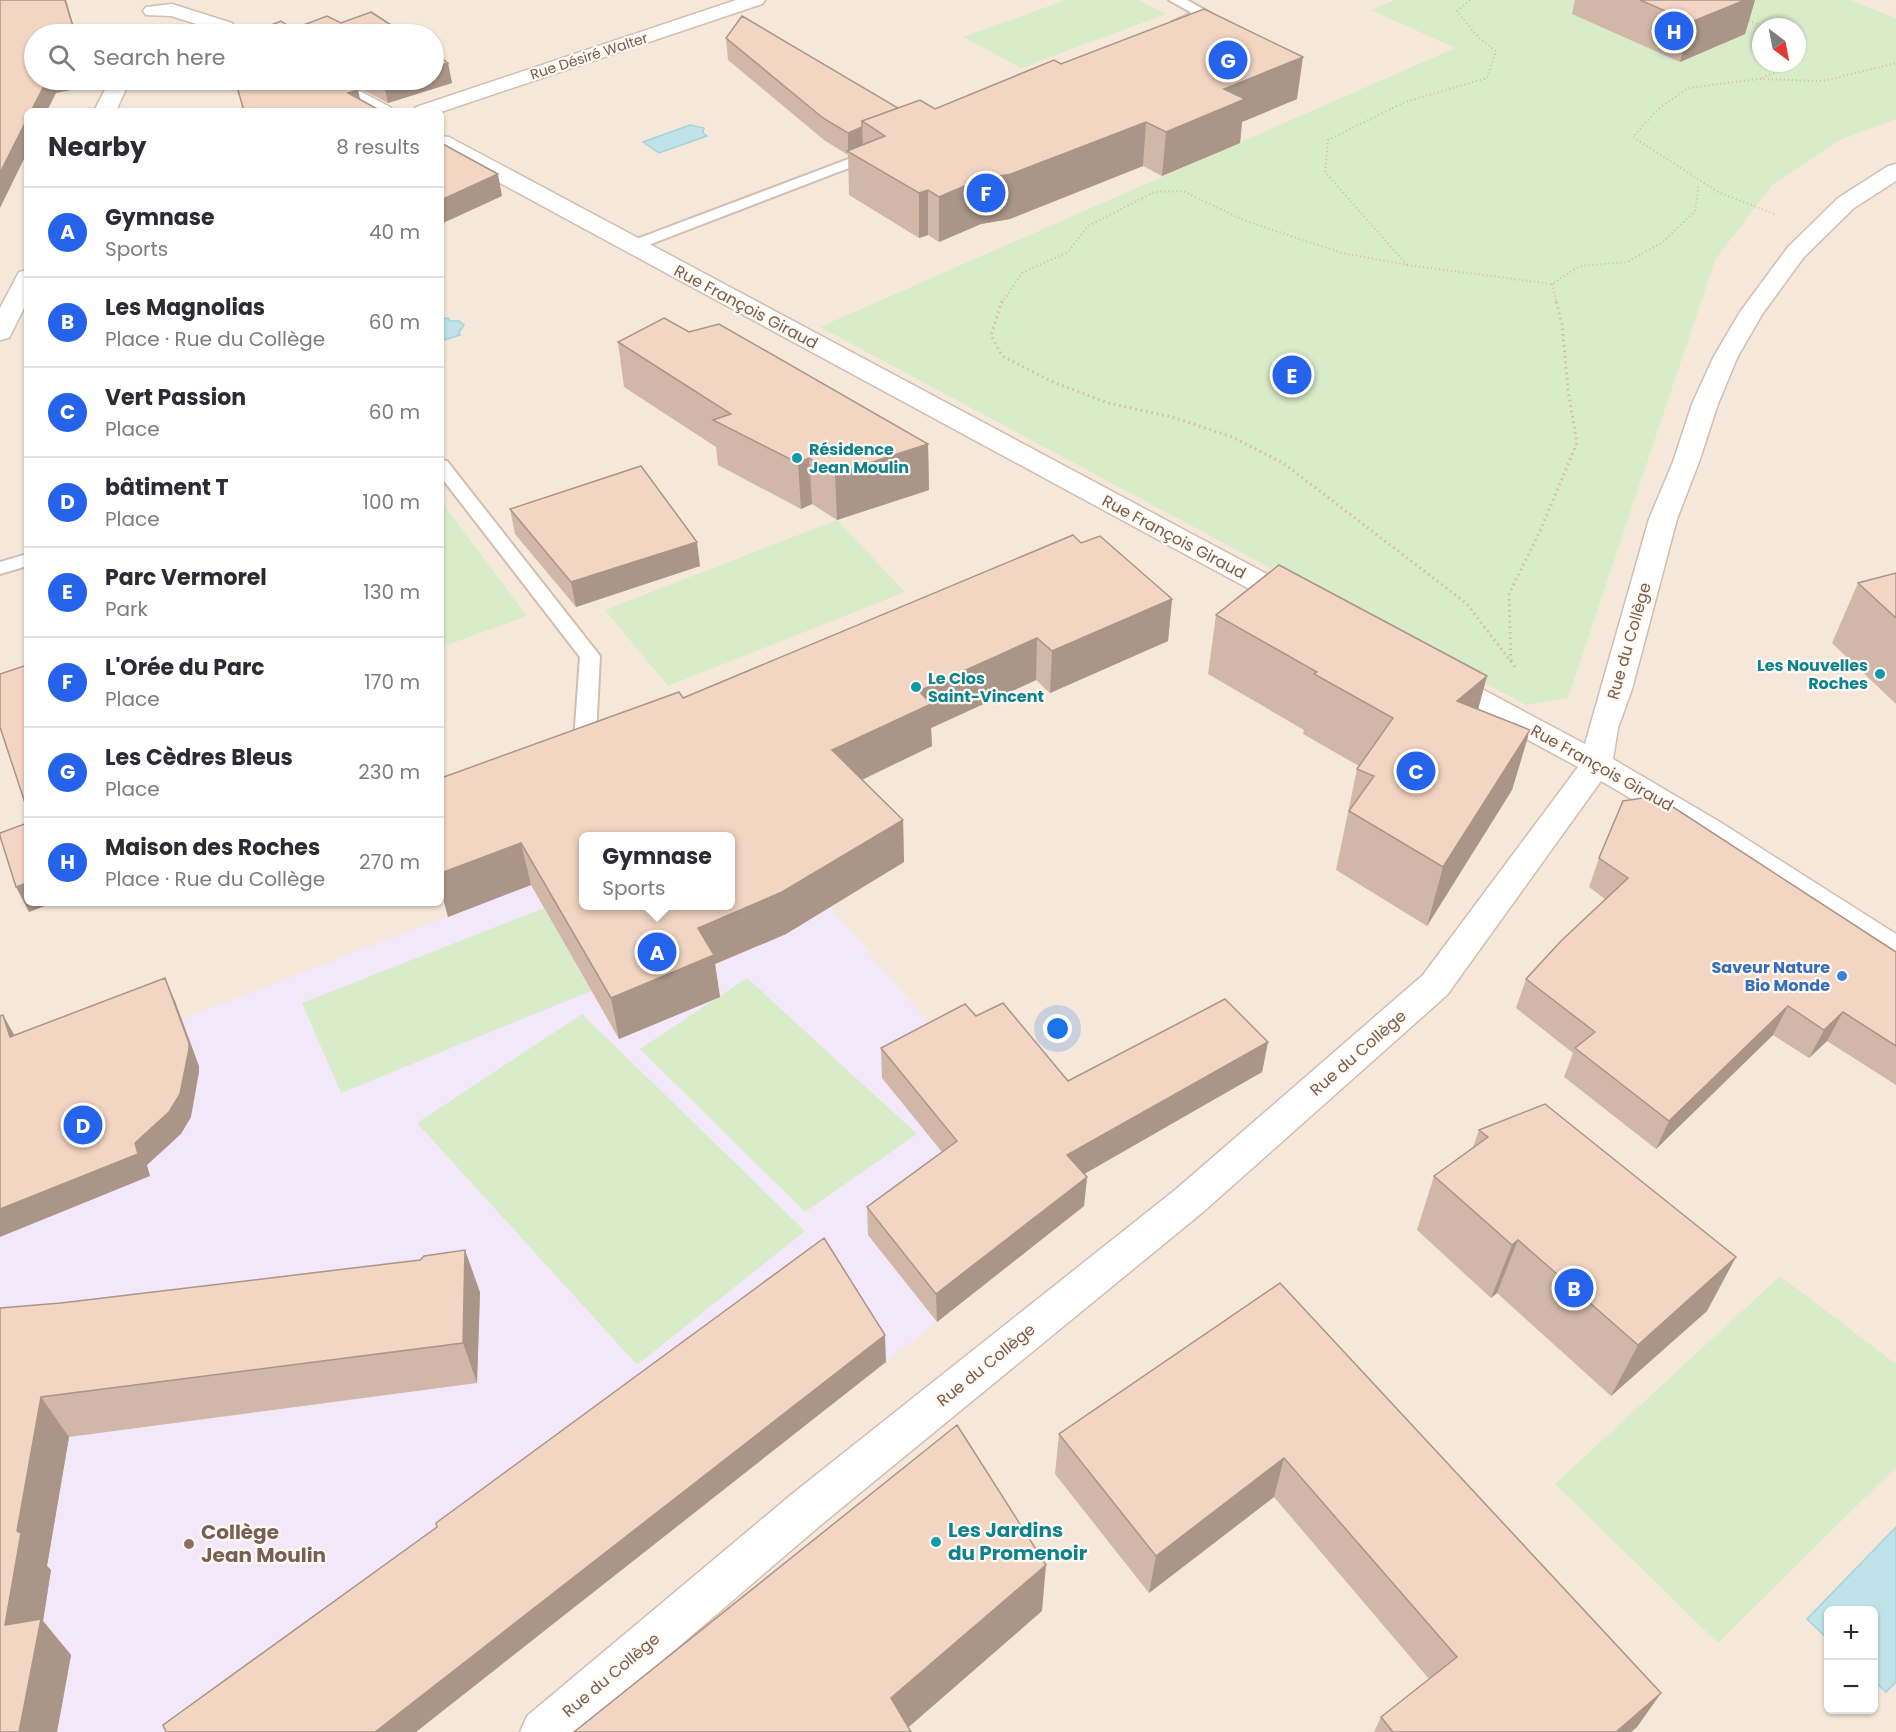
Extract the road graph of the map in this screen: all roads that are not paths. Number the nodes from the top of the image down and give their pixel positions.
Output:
1 (194, 0) edge
2 (755, 0) edge
3 (1176, 0) edge
4 (152, 13) edge
5 (212, 24) edge
6 (223, 24) edge
7 (1160, 29) edge
8 (115, 90) edge
9 (343, 90) edge
10 (106, 108) edge
11 (377, 108) edge
12 (432, 108) edge
13 (444, 144) edge
14 (888, 148) edge
15 (1896, 171) edge
16 (632, 246) junction
17 (15, 294) edge
18 (0, 316) edge
19 (0, 333) edge
20 (444, 469) edge
21 (24, 561) edge
22 (0, 568) edge
23 (1318, 614) edge
24 (1424, 671) edge
25 (562, 763) edge
26 (1597, 764) junction
27 (1896, 951) edge
28 (543, 1732) edge

1 - 6 street
2 - 12 street, Rue Désiré Walter
3 - 7 lane
4 - 5 street
8 - 10 street
9 - 11 street
13 - 16 street, Rue François Giraud
14 - 16 lane
15 - 26 street, Rue du Collège
16 - 23 street, Rue François Giraud
17 - 18 street
17 - 19 street
20 - 25 lane
21 - 22 lane
24 - 26 street, Rue François Giraud
26 - 27 street, Rue François Giraud
26 - 28 street, Rue du Collège

